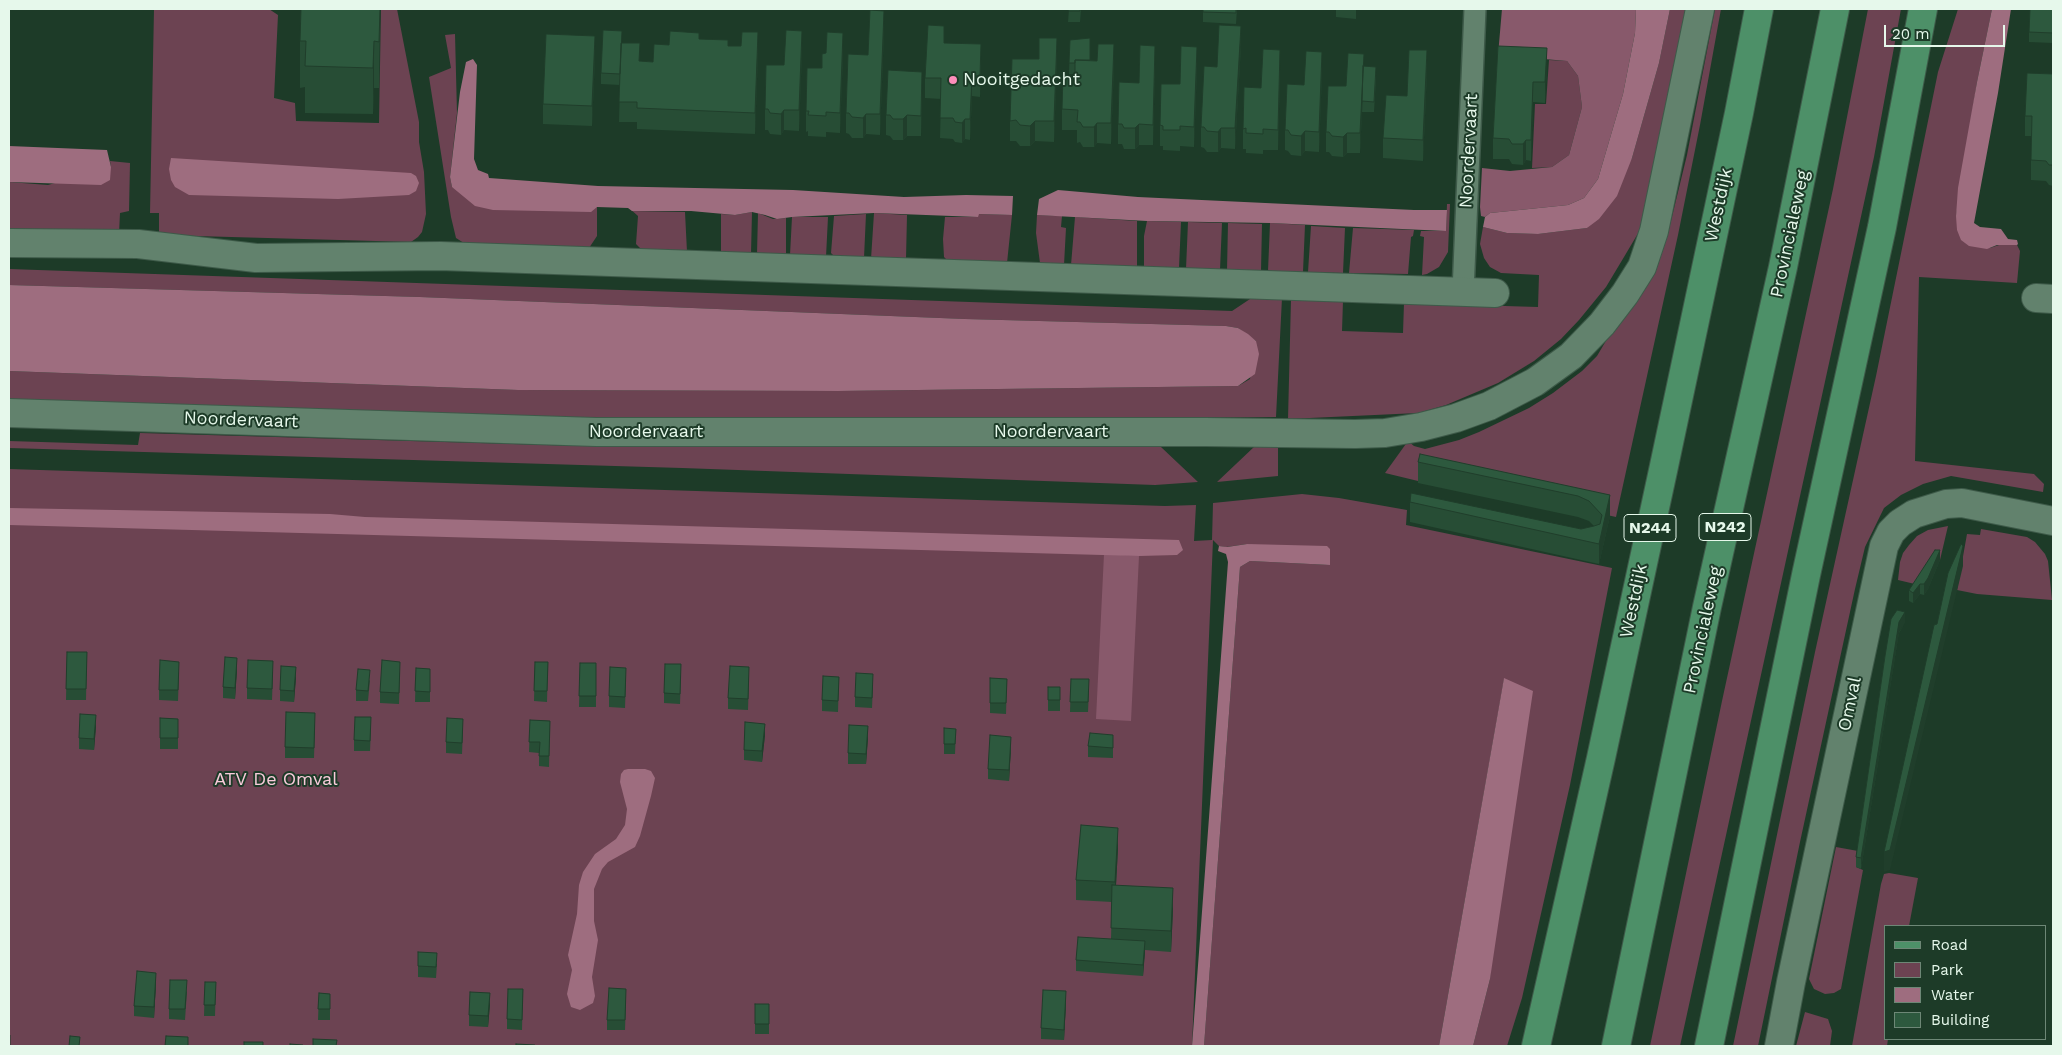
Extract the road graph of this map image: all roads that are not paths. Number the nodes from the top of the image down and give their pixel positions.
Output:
1 (1475, 9) edge
2 (1700, 9) edge
3 (1759, 9) edge
4 (1835, 9) edge
5 (1923, 9) edge
6 (9, 243) edge
7 (1463, 292) junction
8 (1495, 293) dead end
9 (9, 413) edge
10 (2053, 521) edge
11 (1536, 1046) edge
12 (1616, 1046) edge
13 (1709, 1046) edge
14 (1779, 1046) edge

1 - 7 lane, Noordervaart
2 - 9 street, Noordervaart
3 - 11 main road, Westdijk / N244
4 - 12 main road, Provincialeweg / N242
5 - 13 main road
6 - 7 street
7 - 8 street
10 - 14 street, Omval

